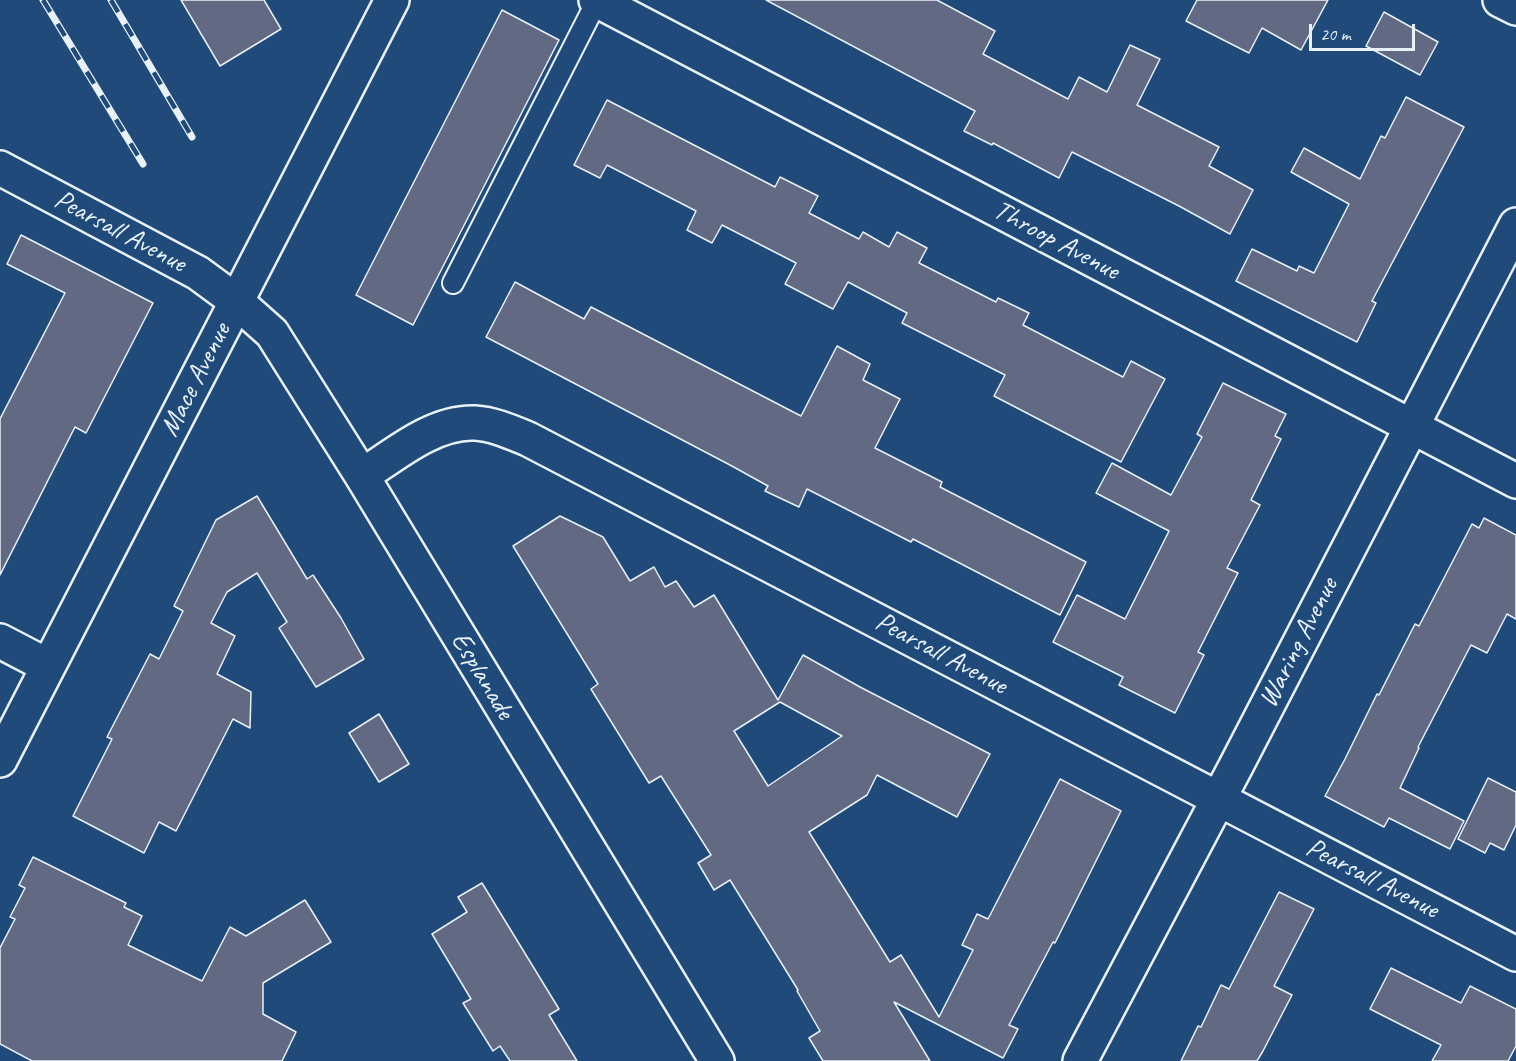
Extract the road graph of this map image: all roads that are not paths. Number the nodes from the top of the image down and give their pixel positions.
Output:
1 (392, 0) edge
2 (597, 0) edge
3 (1500, 0) edge
4 (1516, 8) edge
5 (0, 168) edge
6 (1516, 225) edge
7 (453, 283) dead end
8 (236, 301) junction
9 (1411, 427) junction
10 (362, 476) junction
11 (1516, 481) edge
12 (0, 641) edge
13 (48, 666) junction
14 (0, 760) edge
15 (1218, 799) junction
16 (1516, 954) edge
17 (717, 1061) edge
18 (1080, 1061) edge

1 - 8 street, Mace Avenue
2 - 7 lane
2 - 9 street, Throop Avenue
3 - 4 street
5 - 8 street, Pearsall Avenue
6 - 9 street, Waring Avenue
8 - 10 street, Esplanade
8 - 13 street, Mace Avenue
9 - 11 street, Throop Avenue
9 - 15 street, Waring Avenue
10 - 15 street, Pearsall Avenue
10 - 17 street, Esplanade
12 - 13 street
13 - 14 street, Mace Avenue
15 - 16 street, Pearsall Avenue
15 - 18 street, Waring Avenue

